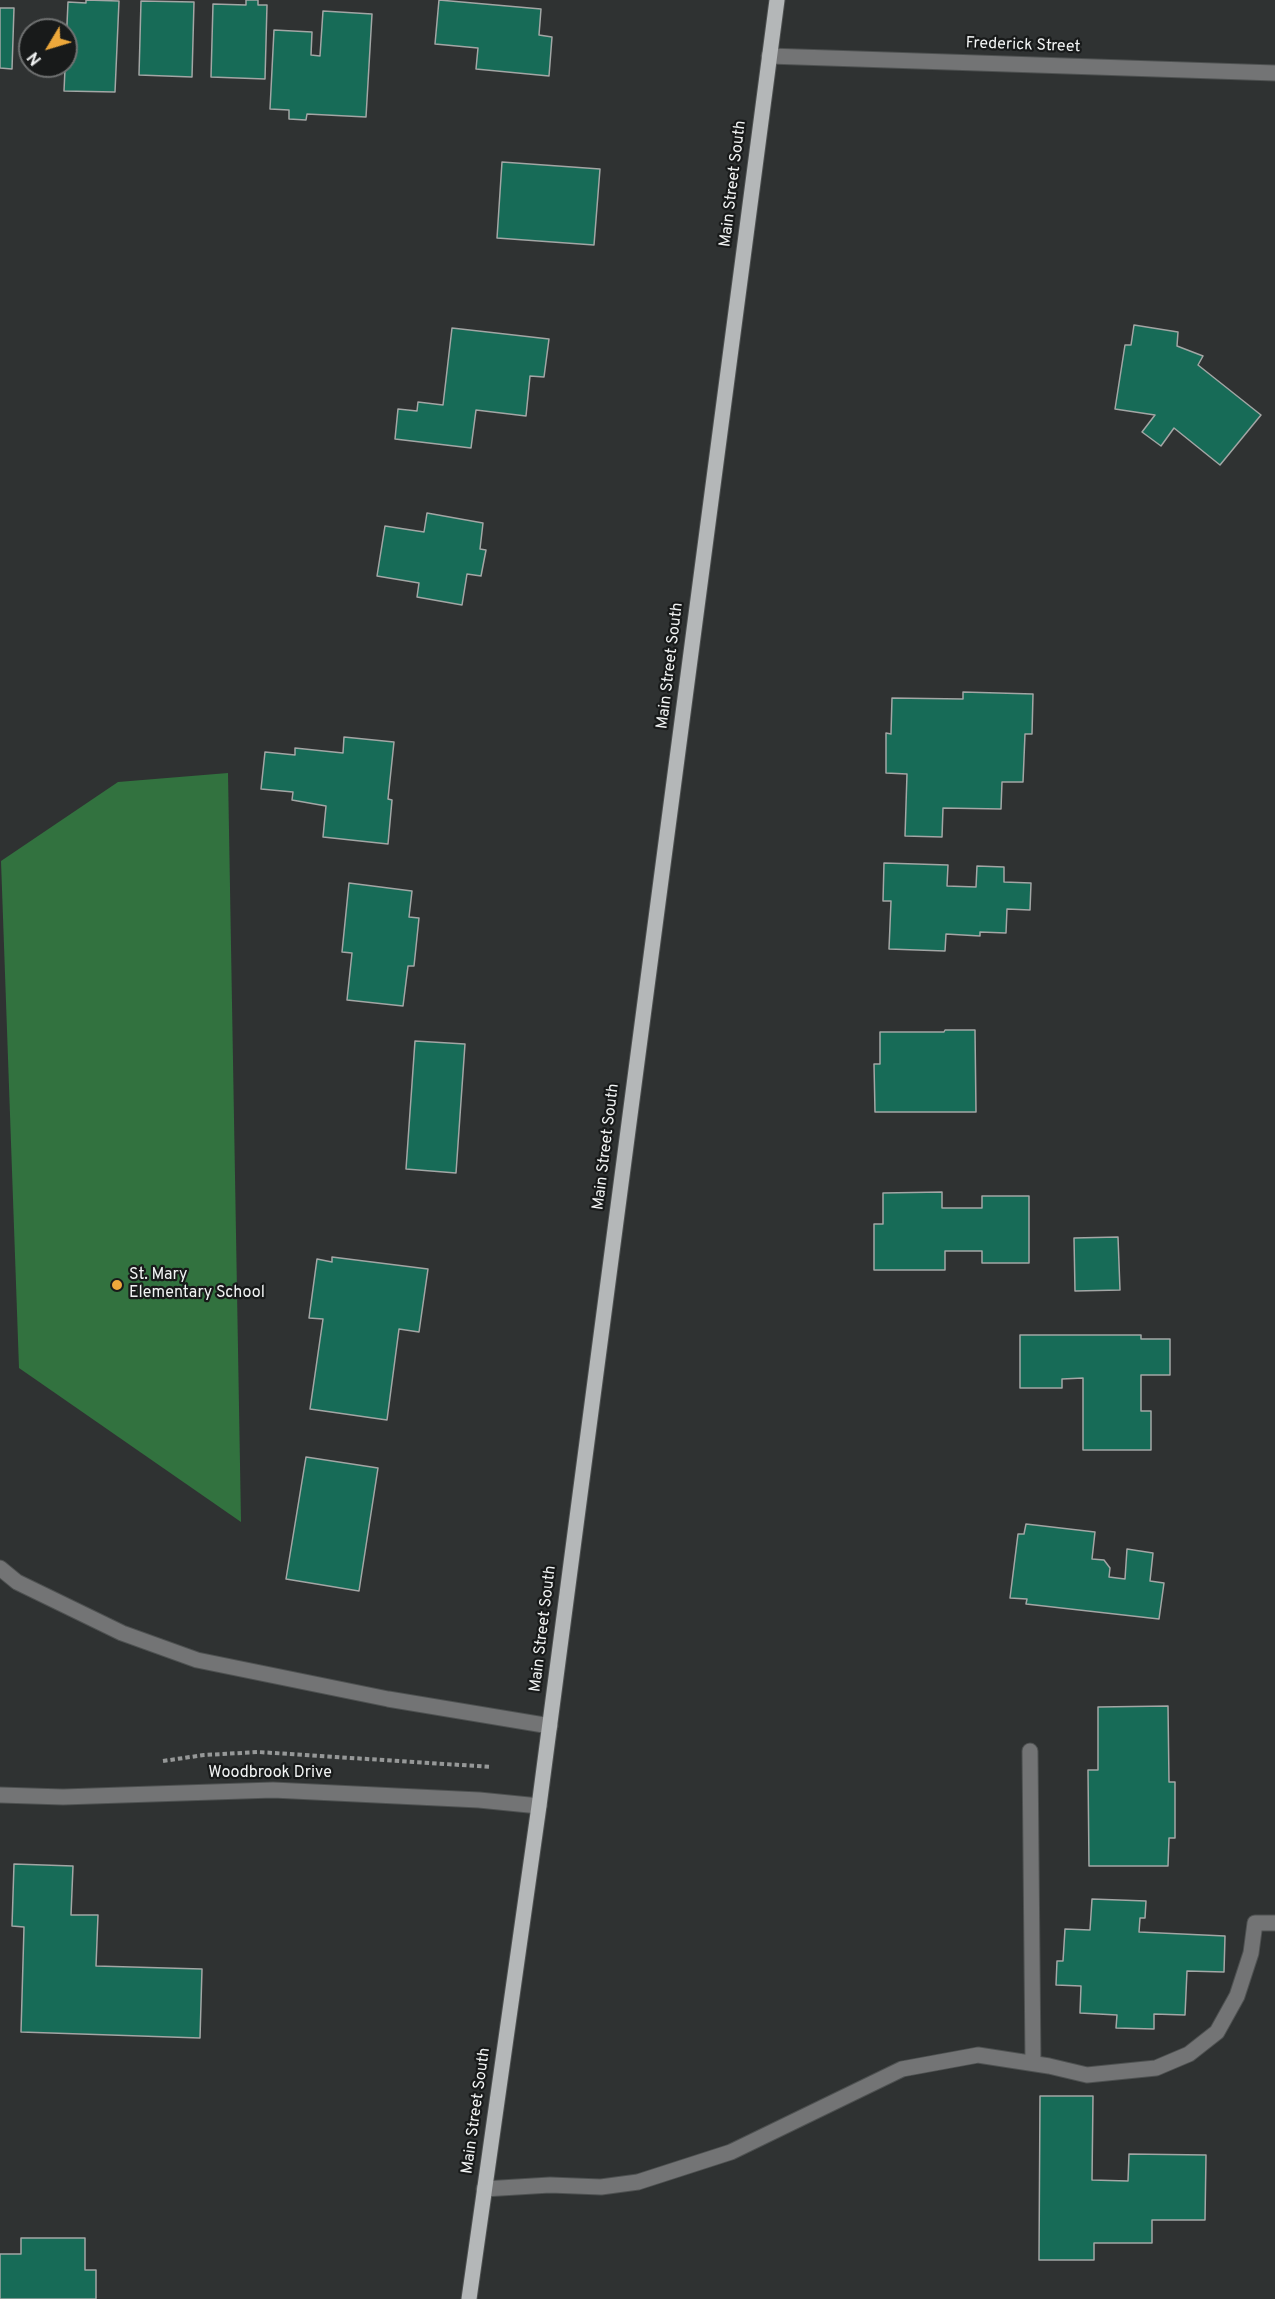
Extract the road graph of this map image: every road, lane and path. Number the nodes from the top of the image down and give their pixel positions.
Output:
1 (777, 0) edge
2 (769, 56) junction
3 (1275, 73) edge
4 (0, 1568) edge
5 (550, 1726) junction
6 (1030, 1751) dead end
7 (0, 1795) edge
8 (539, 1806) junction
9 (1275, 1923) edge
10 (1032, 2063) junction
11 (484, 2189) junction
12 (468, 2299) edge

1 - 2 main road, Main Street South
2 - 3 street, Frederick Street
2 - 5 main road, Main Street South
4 - 5 street
5 - 8 main road, Main Street South
6 - 10 street
7 - 8 street, Woodbrook Drive
8 - 11 main road, Main Street South
9 - 10 street
10 - 11 street
11 - 12 main road, Main Street South

